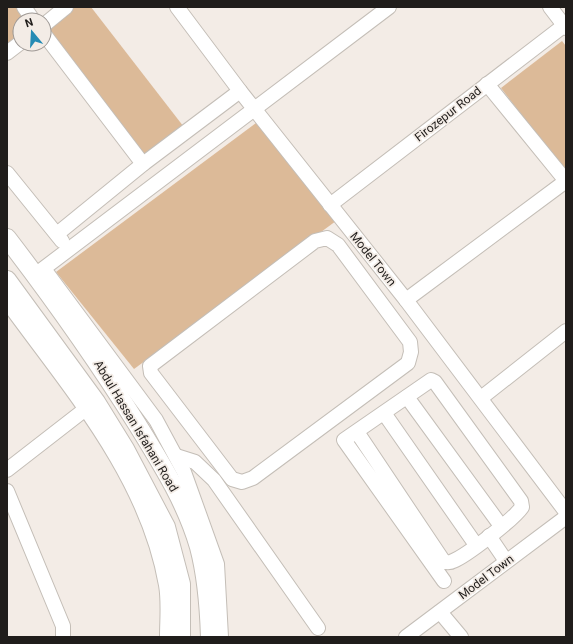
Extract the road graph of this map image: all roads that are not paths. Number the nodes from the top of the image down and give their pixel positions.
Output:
1 (66, 7) edge
2 (178, 7) edge
3 (389, 7) edge
4 (550, 7) edge
5 (52, 18) edge
6 (565, 26) edge
7 (52, 45) edge
8 (487, 84) junction
9 (240, 91) junction
10 (255, 109) junction
11 (143, 164) junction
12 (7, 173) edge
13 (566, 181) edge
14 (330, 205) junction
15 (56, 234) junction
16 (7, 238) edge
17 (68, 249) junction
18 (40, 272) junction
19 (7, 280) edge
20 (406, 300) junction
21 (7, 302) edge
22 (566, 331) edge
23 (407, 397) junction
24 (481, 398) junction
25 (90, 406) junction
26 (384, 413) junction
27 (357, 432) junction
28 (208, 447) junction
29 (176, 456) junction
30 (195, 462) junction
31 (7, 470) edge
32 (7, 491) edge
33 (566, 512) edge
34 (566, 517) edge
35 (501, 526) junction
36 (489, 536) junction
37 (476, 545) junction
38 (506, 561) junction
39 (444, 581) dead end
40 (440, 612) junction
41 (318, 628) dead end
42 (63, 637) edge
43 (167, 637) edge
44 (181, 637) edge
45 (210, 637) edge
46 (222, 637) edge
47 (406, 637) edge
48 (461, 637) edge

1 - 5 street
2 - 9 street, Model Town
3 - 10 street
4 - 6 street
6 - 8 street, Firozepur Road
7 - 11 street
8 - 13 street
8 - 14 street, Firozepur Road
9 - 10 street, Model Town
9 - 11 street
10 - 14 street, Model Town
10 - 17 street
11 - 15 street
12 - 15 street
13 - 20 street
14 - 20 street, Model Town
15 - 17 street
16 - 18 main road, Abdul Hassan Isfahani Road
17 - 18 street
18 - 29 street
18 - 45 main road, Abdul Hassan Isfahani Road
19 - 25 main road, Abdul Hassan Isfahani Road
20 - 24 street, Model Town
21 - 25 street
22 - 24 street
23 - 26 street
23 - 35 street
23 - 35 street
24 - 33 street, Model Town
25 - 31 street
25 - 43 street
25 - 44 main road, Abdul Hassan Isfahani Road
26 - 27 street
26 - 37 street
27 - 37 street
27 - 39 street
28 - 28 street
28 - 30 street
29 - 30 street
29 - 46 street
30 - 41 street
32 - 42 street
34 - 38 street, Model Town
35 - 36 street
36 - 37 street
36 - 38 street
38 - 40 street, Model Town
40 - 47 street, Model Town
40 - 48 street

